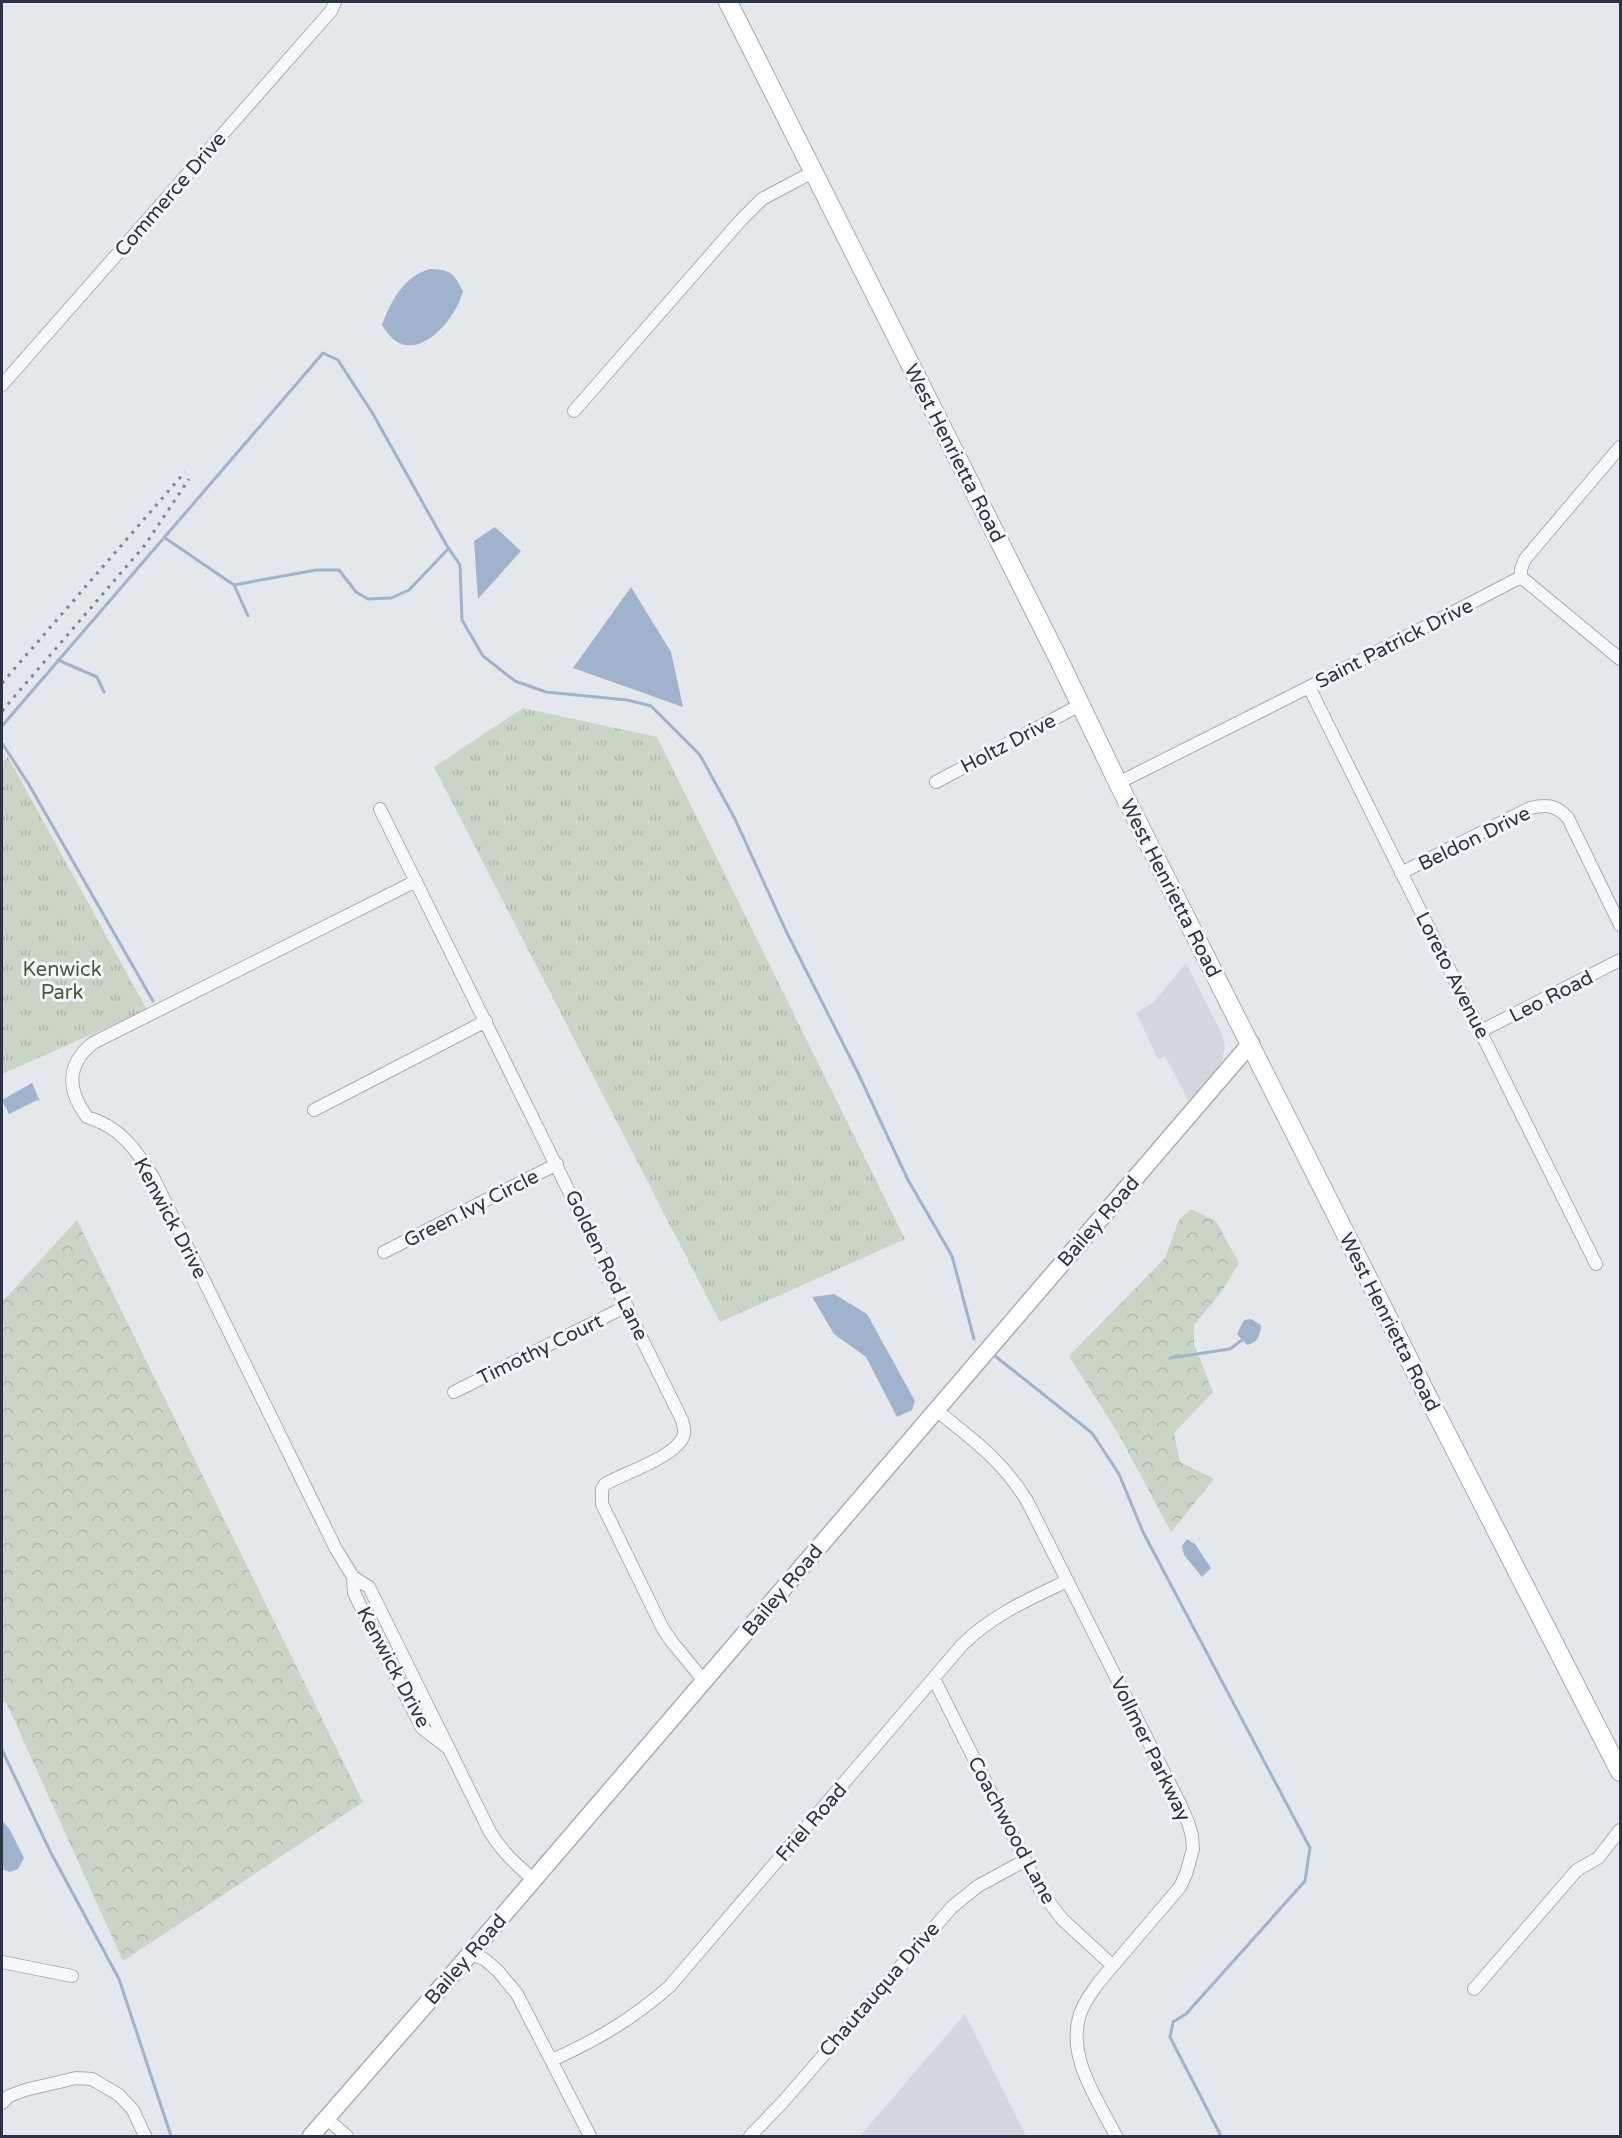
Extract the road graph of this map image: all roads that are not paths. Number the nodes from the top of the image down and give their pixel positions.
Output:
1 (335, 2) edge
2 (728, 2) edge
3 (813, 172) junction
4 (2, 385) edge
5 (574, 411) dead end
6 (1620, 447) edge
7 (1521, 577) junction
8 (1620, 659) edge
9 (1309, 687) junction
10 (1080, 705) junction
11 (936, 782) dead end
12 (1118, 783) junction
13 (380, 809) dead end
14 (1401, 873) junction
15 (416, 881) junction
16 (1620, 925) edge
17 (1620, 960) edge
18 (486, 1021) junction
19 (1481, 1031) junction
20 (1251, 1043) junction
21 (314, 1110) dead end
22 (557, 1164) junction
23 (384, 1252) dead end
24 (1596, 1264) dead end
25 (627, 1306) junction
26 (454, 1392) dead end
27 (936, 1410) junction
28 (1067, 1581) junction
29 (933, 1679) junction
30 (704, 1681) junction
31 (1620, 1772) edge
32 (1620, 1830) edge
33 (1024, 1861) junction
34 (534, 1880) junction
35 (470, 1954) junction
36 (2, 1962) edge
37 (1112, 1965) junction
38 (72, 1976) dead end
39 (1474, 1989) dead end
40 (552, 2060) junction
41 (2, 2103) edge
42 (327, 2119) junction
43 (145, 2136) edge
44 (312, 2136) edge
45 (347, 2136) edge
46 (591, 2136) edge
47 (750, 2136) edge
48 (1116, 2136) edge

1 - 4 street, Commerce Drive
2 - 3 main road, West Henrietta Road
3 - 5 street
3 - 10 main road, West Henrietta Road
6 - 7 street
7 - 8 street
7 - 9 street, Saint Patrick Drive
9 - 12 street, Saint Patrick Drive
9 - 14 street, Loreto Avenue
10 - 11 street, Holtz Drive
10 - 12 main road, West Henrietta Road
12 - 20 main road, West Henrietta Road
13 - 15 street, Golden Rod Lane
14 - 16 street, Beldon Drive
14 - 19 street, Loreto Avenue
15 - 18 street, Golden Rod Lane
15 - 34 street, Kenwick Drive
17 - 19 street, Leo Road
18 - 21 street
18 - 22 street, Golden Rod Lane
19 - 24 street, Loreto Avenue
20 - 27 street, Bailey Road
20 - 31 main road, West Henrietta Road
22 - 23 street, Green Ivy Circle
22 - 25 street, Golden Rod Lane
25 - 26 street, Timothy Court
25 - 30 street, Golden Rod Lane
27 - 28 street, Vollmer Parkway
27 - 30 street, Bailey Road
28 - 29 street, Friel Road
28 - 37 street, Vollmer Parkway
29 - 33 street, Coachwood Lane
29 - 40 street, Friel Road
30 - 34 street, Bailey Road
32 - 39 street
33 - 37 street, Coachwood Lane
33 - 47 street, Chautauqua Drive
34 - 35 street, Bailey Road
35 - 40 street
35 - 42 street, Bailey Road
36 - 38 street
37 - 48 street, Vollmer Parkway
40 - 46 street
41 - 43 street
42 - 44 street, Bailey Road
42 - 45 street

